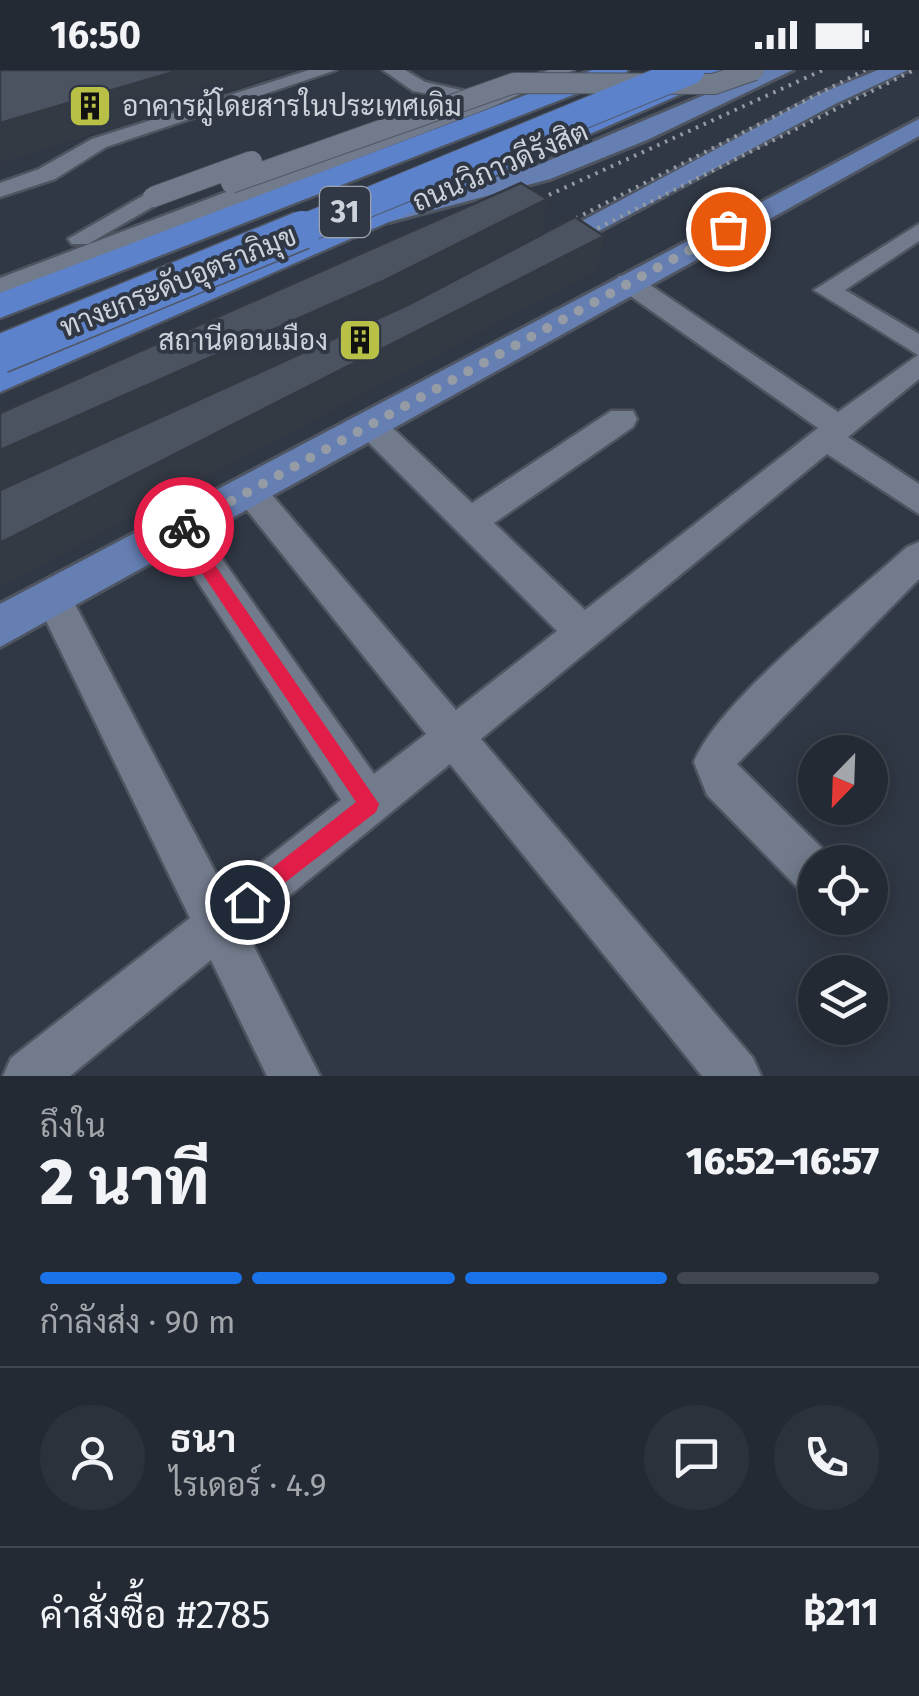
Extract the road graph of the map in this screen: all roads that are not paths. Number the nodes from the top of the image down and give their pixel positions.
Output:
1 (325, 70) edge
2 (392, 70) edge
3 (452, 70) edge
4 (477, 70) edge
5 (517, 70) edge
6 (615, 70) edge
7 (644, 70) edge
8 (690, 70) edge
9 (724, 70) edge
10 (754, 70) edge
11 (782, 70) edge
12 (897, 70) edge
13 (568, 75) edge
14 (501, 102) junction
15 (846, 115) junction
16 (914, 128) edge
17 (749, 139) junction
18 (815, 159) junction
19 (0, 172) edge
20 (0, 190) edge
21 (390, 214) junction
22 (919, 231) edge
23 (77, 241) junction
24 (0, 269) edge
25 (504, 272) edge
26 (628, 282) junction
27 (0, 287) edge
28 (0, 306) edge
29 (0, 326) edge
30 (919, 346) edge
31 (0, 354) edge
32 (919, 364) edge
33 (0, 378) edge
34 (622, 419) dead end
35 (369, 424) junction
36 (833, 433) junction
37 (249, 490) junction
38 (919, 501) edge
39 (470, 522) junction
40 (181, 528) junction
41 (919, 557) edge
42 (54, 600) junction
43 (0, 628) edge
44 (584, 634) junction
45 (451, 739) junction
46 (369, 804) junction
47 (798, 856) edge
48 (216, 926) junction
49 (29, 1076) edge
50 (294, 1076) edge
51 (735, 1076) edge

1 - 19 street
1 - 20 street
2 - 14 street
3 - 23 street, bridge
4 - 14 street
5 - 13 street
6 - 14 highway, ถนนวิภาวดีรังสิต / 31
7 - 29 highway, ทางยกระดับอุตราภิมุข / 31, bridge
8 - 31 highway, ทางยกระดับอุตราภิมุข / 31, bridge
9 - 21 highway, ถนนวิภาวดีรังสิต / 31
10 - 13 street, bridge
11 - 21 main road
12 - 15 main road
13 - 14 street
13 - 23 street, bridge
14 - 27 street
14 - 28 highway, ถนนวิภาวดีรังสิต / 31
15 - 16 main road
15 - 17 main road
16 - 18 main road
17 - 18 main road
17 - 25 main road
18 - 26 main road
21 - 33 highway, ถนนวิภาวดีรังสิต / 31
22 - 30 street
23 - 24 street
26 - 35 main road
26 - 36 street
32 - 36 street
34 - 39 street
35 - 37 main road
35 - 39 street
36 - 38 street
36 - 44 street
37 - 40 main road
37 - 45 street
39 - 44 street
40 - 42 main road
40 - 46 street
41 - 47 street
42 - 43 main road
42 - 48 street
44 - 45 street
45 - 46 street
45 - 51 street
46 - 48 street
48 - 49 street
48 - 50 street

